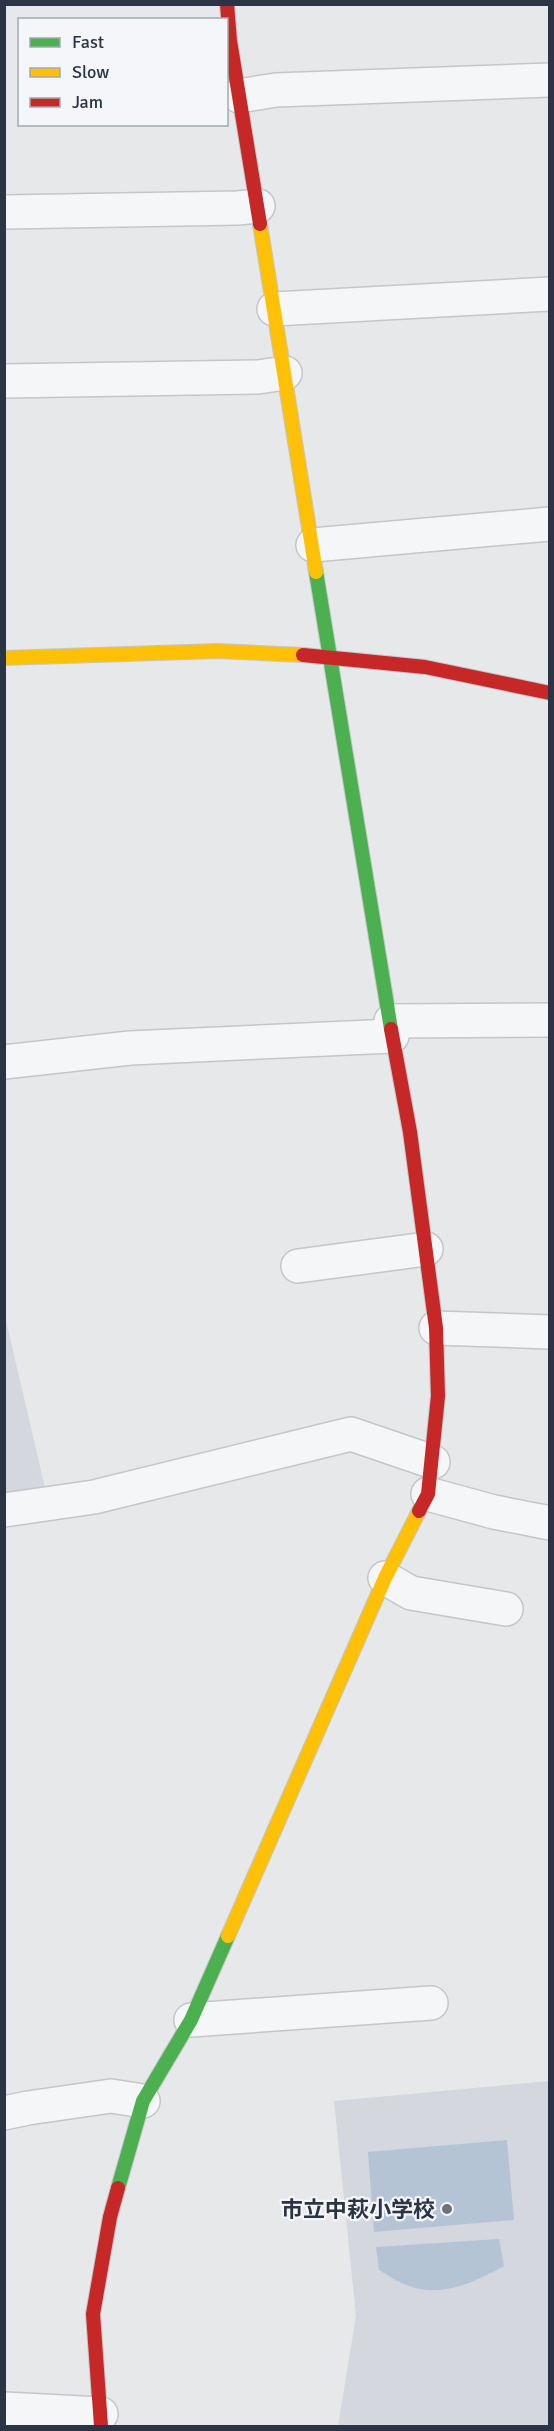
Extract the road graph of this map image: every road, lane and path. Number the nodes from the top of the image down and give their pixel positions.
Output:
1 (227, 4) edge
2 (549, 80) edge
3 (240, 96) junction
4 (258, 206) junction
5 (4, 212) edge
6 (549, 294) edge
7 (274, 309) junction
8 (285, 373) junction
9 (4, 381) edge
10 (549, 524) edge
11 (313, 545) junction
12 (331, 657) junction
13 (4, 658) edge
14 (549, 693) edge
15 (549, 1020) edge
16 (392, 1029) junction
17 (4, 1062) edge
18 (426, 1249) junction
19 (298, 1266) dead end
20 (436, 1328) junction
21 (549, 1332) edge
22 (433, 1462) junction
23 (428, 1494) junction
24 (4, 1510) edge
25 (549, 1523) edge
26 (385, 1578) junction
27 (506, 1609) dead end
28 (430, 2003) dead end
29 (191, 2020) junction
30 (143, 2101) junction
31 (4, 2113) edge
32 (4, 2409) edge
33 (101, 2420) edge

1 - 3 street
2 - 3 street
3 - 4 street
4 - 5 street
4 - 7 street
6 - 7 street
7 - 8 street
8 - 9 street
8 - 11 street
10 - 11 street
11 - 12 street
12 - 13 street
12 - 14 street
12 - 16 street
15 - 16 street
16 - 17 street
16 - 18 street
18 - 19 street
18 - 20 street
20 - 21 street
20 - 22 street
22 - 23 street
22 - 24 street
23 - 25 street
23 - 26 street
26 - 27 street
26 - 29 street
28 - 29 street
29 - 30 street
30 - 31 street
30 - 33 street
32 - 33 street

